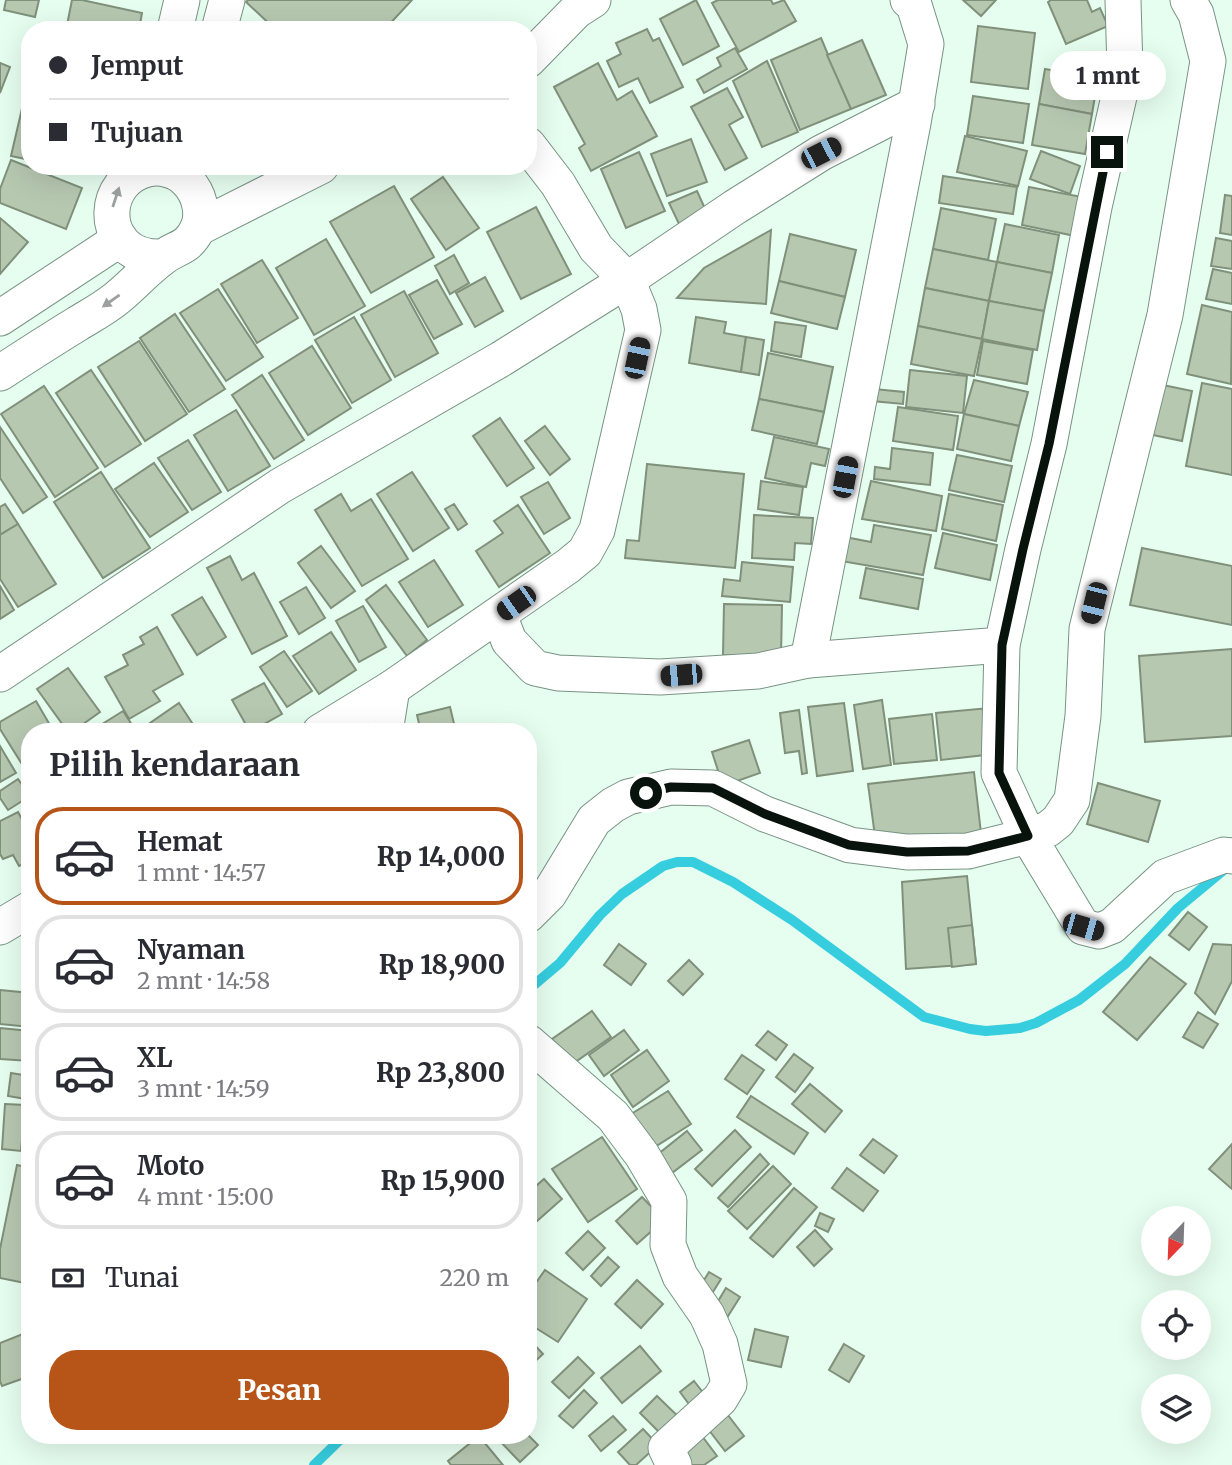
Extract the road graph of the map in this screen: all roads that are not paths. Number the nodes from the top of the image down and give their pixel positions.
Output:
1 (182, 0) edge
2 (227, 0) edge
3 (593, 0) edge
4 (908, 0) edge
5 (1123, 0) edge
6 (1188, 0) edge
7 (560, 14) edge
8 (177, 21) edge
9 (221, 21) edge
10 (537, 47) edge
11 (917, 104) junction
12 (537, 157) edge
13 (132, 175) edge
14 (188, 175) edge
15 (303, 175) edge
16 (198, 228) junction
17 (120, 239) junction
18 (163, 257) junction
19 (627, 280) junction
20 (0, 318) edge
21 (0, 373) edge
22 (499, 615) junction
23 (1002, 645) junction
24 (808, 660) junction
25 (0, 674) edge
26 (392, 688) junction
27 (335, 723) edge
28 (386, 723) edge
29 (1028, 836) junction
30 (1228, 855) edge
31 (537, 906) edge
32 (21, 914) edge
33 (0, 927) edge
34 (537, 1050) edge
35 (674, 1465) edge

1 - 8 street
2 - 9 street
3 - 7 street
4 - 11 street
5 - 23 street
6 - 29 street
7 - 10 street
11 - 19 street
11 - 24 street
12 - 19 street
17 -> 13 street
14 - 16 street
15 - 16 street
16 - 18 street
17 - 18 street
17 - 20 street
18 -> 21 street
19 - 22 street
19 - 25 street
22 - 24 street
22 - 26 street
23 - 24 street
23 - 29 street
26 - 27 street
26 - 28 street
29 - 30 street
29 - 31 street
32 - 33 street
34 - 35 street

